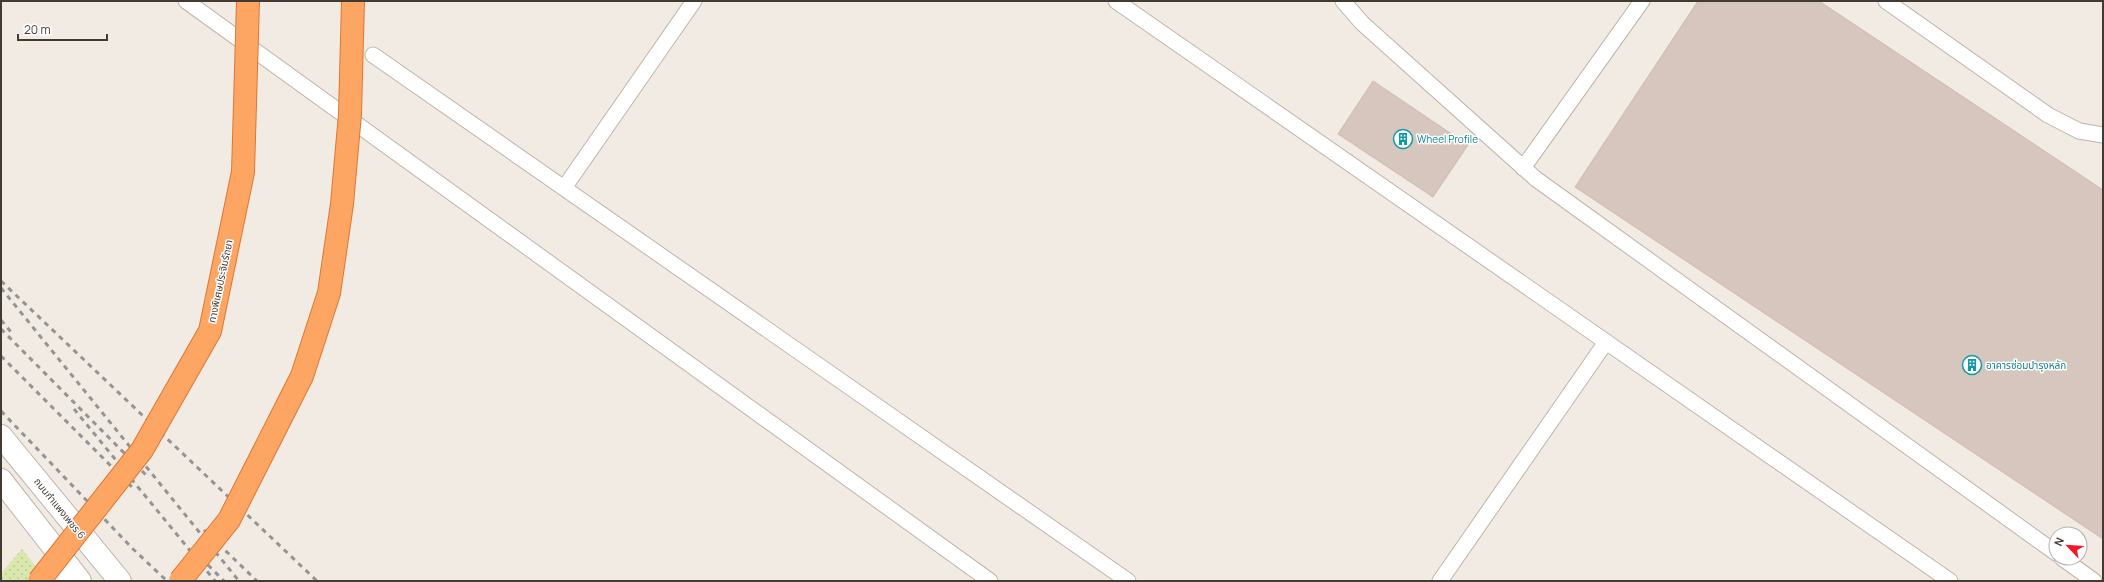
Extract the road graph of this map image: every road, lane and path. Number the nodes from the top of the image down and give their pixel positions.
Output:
1 (186, 1) edge
2 (248, 1) edge
3 (353, 1) edge
4 (694, 1) edge
5 (1116, 1) edge
6 (1343, 1) edge
7 (1642, 1) edge
8 (1886, 1) edge
9 (373, 55) dead end
10 (2103, 135) edge
11 (1523, 168) junction
12 (564, 188) junction
13 (1606, 342) junction
14 (1, 436) edge
15 (1, 480) edge
16 (2048, 547) edge
17 (2073, 566) edge
18 (70, 576) edge
19 (39, 581) edge
20 (120, 581) edge
21 (180, 581) edge
22 (990, 581) edge
23 (1128, 581) edge
24 (1440, 581) edge
25 (1950, 581) edge
26 (2094, 581) edge

1 - 22 lane
2 - 19 highway, ทางพิเศษประจิมรัถยา, bridge
3 - 21 highway, bridge
4 - 12 lane
5 - 13 lane
6 - 11 lane
7 - 11 lane
8 - 10 lane
9 - 12 lane
11 - 16 lane
12 - 23 lane
13 - 24 lane
13 - 25 lane
14 - 20 street, ถนนกำแพงเพชร 6
15 - 18 street
17 - 26 lane

